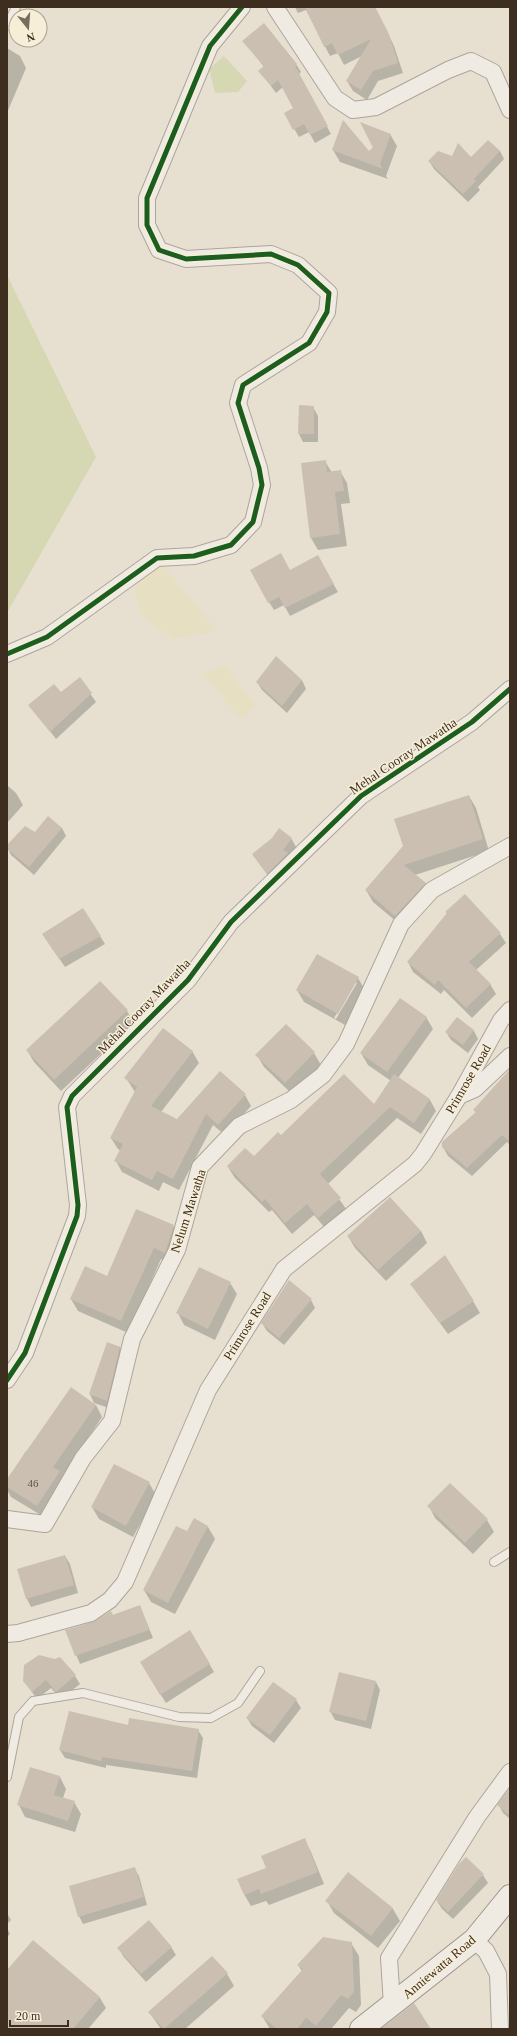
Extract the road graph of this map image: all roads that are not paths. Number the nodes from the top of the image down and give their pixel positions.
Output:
1 (16, 7) edge
2 (242, 7) edge
3 (275, 7) edge
4 (7, 26) edge
5 (510, 110) edge
6 (7, 654) edge
7 (510, 689) edge
8 (510, 846) edge
9 (510, 1010) edge
10 (510, 1056) edge
11 (459, 1096) junction
12 (7, 1380) edge
13 (7, 1519) edge
14 (510, 1552) edge
15 (494, 1562) dead end
16 (7, 1634) edge
17 (260, 1671) dead end
18 (510, 1772) edge
19 (7, 1777) edge
20 (510, 1896) edge
21 (474, 1940) junction
22 (392, 2006) junction
23 (504, 2025) edge
24 (361, 2029) edge

1 - 4 lane
2 - 6 street
3 - 5 street
7 - 12 street, Mehal Cooray Mawatha
8 - 13 street, Nelum Mawatha
9 - 11 street, Primrose Road
10 - 11 street
11 - 16 street, Primrose Road
14 - 15 lane
17 - 19 lane
18 - 22 street
20 - 21 street, Anniewatta Road
21 - 22 street, Anniewatta Road
21 - 23 street
22 - 24 street, Anniewatta Road

